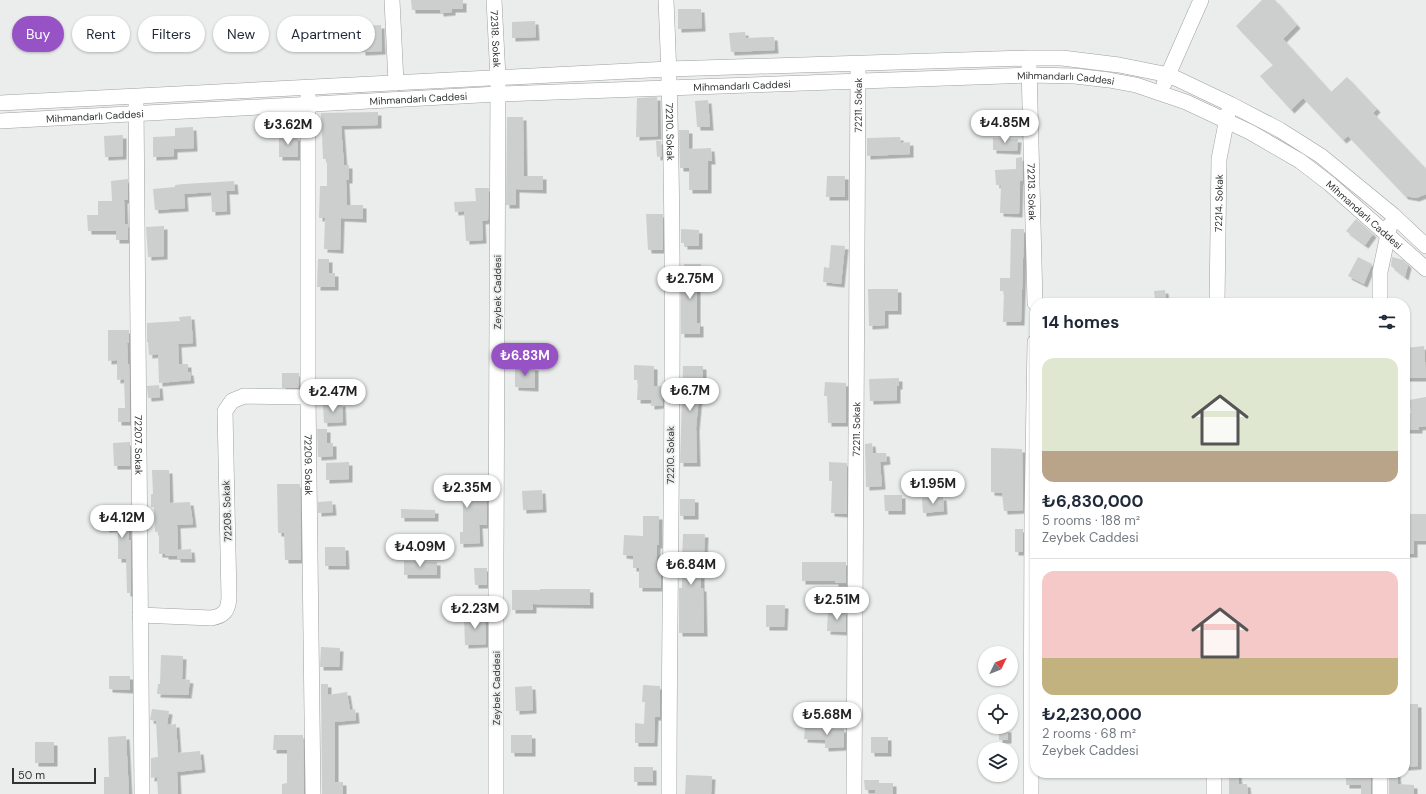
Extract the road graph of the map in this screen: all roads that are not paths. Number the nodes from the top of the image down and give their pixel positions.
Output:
1 (392, 0) edge
2 (494, 0) edge
3 (666, 0) edge
4 (1201, 0) edge
5 (1029, 58) junction
6 (858, 63) junction
7 (669, 69) junction
8 (1029, 75) junction
9 (1168, 75) junction
10 (498, 78) junction
11 (858, 81) junction
12 (396, 83) junction
13 (670, 87) junction
14 (308, 88) junction
15 (1160, 92) junction
16 (498, 94) junction
17 (136, 96) junction
18 (0, 103) edge
19 (308, 104) junction
20 (1230, 104) junction
21 (136, 114) junction
22 (0, 121) edge
23 (1226, 122) junction
24 (1393, 215) junction
25 (1387, 233) junction
26 (1426, 246) edge
27 (1426, 269) edge
28 (1035, 298) edge
29 (1217, 298) edge
30 (1380, 298) edge
31 (308, 397) junction
32 (140, 614) junction
33 (1214, 778) edge
34 (1380, 778) edge
35 (1034, 783) edge
36 (142, 794) edge
37 (313, 794) edge
38 (496, 794) edge
39 (669, 794) edge
40 (854, 794) edge
41 (1021, 794) edge
42 (1214, 794) edge
43 (1380, 794) edge

1 - 12 street
2 - 10 street, 72318. Sokak
3 - 7 street, 72210. Sokak
4 - 9 street
5 - 6 street, Mihmandarlı Caddesi
5 - 8 street, 72213. Sokak
5 - 9 street, Mihmandarlı Caddesi
6 - 7 street, Mihmandarlı Caddesi
6 - 11 street, 72211. Sokak
7 - 10 street, Mihmandarlı Caddesi
7 - 13 street, 72210. Sokak
8 - 11 street, Mihmandarlı Caddesi
8 - 15 street, Mihmandarlı Caddesi
8 - 28 street, 72213. Sokak
9 - 15 street
9 - 20 street, Mihmandarlı Caddesi
10 - 12 street, Mihmandarlı Caddesi
10 - 16 street, Zeybek Caddesi
11 - 13 street, Mihmandarlı Caddesi
11 - 40 street, 72211. Sokak
12 - 14 street, Mihmandarlı Caddesi
13 - 16 street, Mihmandarlı Caddesi
13 - 39 street, 72210. Sokak
14 - 17 street, Mihmandarlı Caddesi
14 - 19 street, 72209. Sokak
15 - 23 street, Mihmandarlı Caddesi
16 - 19 street, Mihmandarlı Caddesi
16 - 38 street, Zeybek Caddesi
17 - 18 street, Mihmandarlı Caddesi
17 - 21 street, 72207. Sokak
19 - 21 street, Mihmandarlı Caddesi
19 - 31 street, 72209. Sokak
20 - 23 street, 72214. Sokak
20 - 24 street, Mihmandarlı Caddesi
21 - 22 street, Mihmandarlı Caddesi
21 - 32 street, 72207. Sokak
23 - 25 street, Mihmandarlı Caddesi
23 - 29 street, 72214. Sokak
24 - 25 street
24 - 26 street, Mihmandarlı Caddesi
25 - 27 street, Mihmandarlı Caddesi
25 - 30 street
31 - 32 street, 72208. Sokak
31 - 37 street, 72209. Sokak
32 - 36 street, 72207. Sokak
33 - 42 street
34 - 43 street
35 - 41 street

